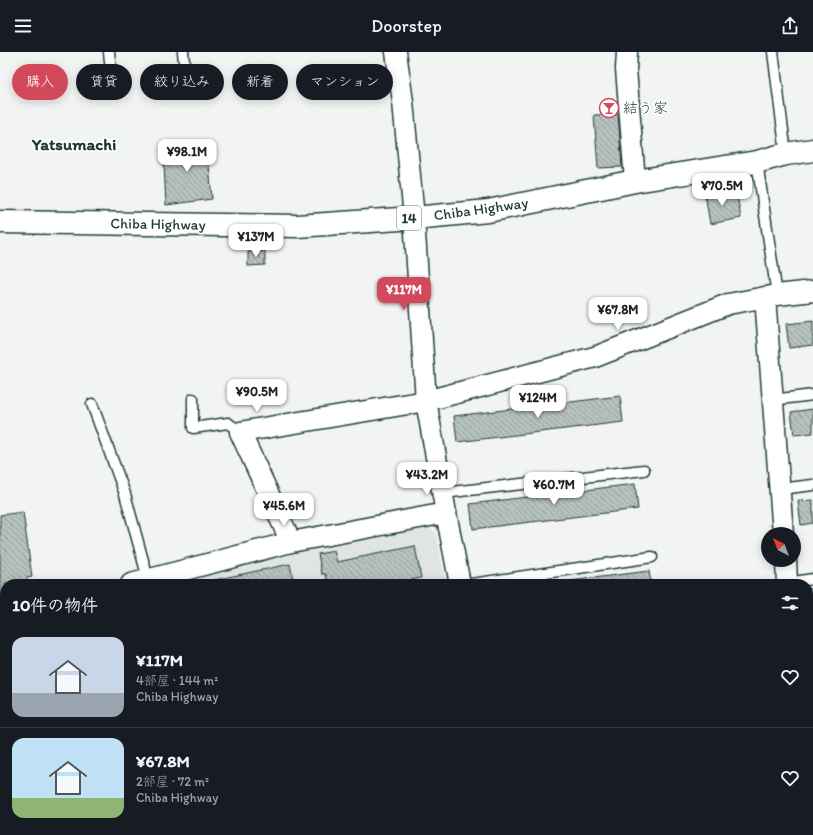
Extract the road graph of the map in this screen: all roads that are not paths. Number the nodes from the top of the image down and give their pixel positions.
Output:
1 (109, 52) edge
2 (183, 52) edge
3 (396, 52) edge
4 (627, 52) edge
5 (773, 52) edge
6 (110, 64) edge
7 (184, 64) edge
8 (813, 150) edge
9 (786, 154) junction
10 (757, 162) junction
11 (635, 181) junction
12 (414, 218) junction
13 (0, 222) edge
14 (813, 291) edge
15 (771, 296) junction
16 (813, 394) edge
17 (193, 399) dead end
18 (772, 400) junction
19 (426, 401) junction
20 (92, 404) dead end
21 (240, 432) junction
22 (644, 470) dead end
23 (813, 485) edge
24 (780, 489) junction
25 (443, 493) junction
26 (446, 513) junction
27 (783, 527) edge
28 (291, 542) junction
29 (652, 557) dead end
30 (786, 567) edge
31 (139, 579) edge
32 (151, 579) edge
33 (459, 579) edge
34 (505, 579) edge
35 (787, 579) edge

1 - 6 lane
2 - 7 lane
3 - 12 street
4 - 11 street
5 - 9 lane
8 - 9 highway, Chiba Highway / 14
9 - 10 highway, Chiba Highway / 14
10 - 11 highway, Chiba Highway / 14
10 - 15 lane
11 - 12 highway, Chiba Highway / 14
12 - 13 highway, Chiba Highway / 14
12 - 19 street
14 - 15 street
15 - 18 street
15 - 19 street
16 - 18 lane
17 - 21 lane
18 - 24 street
19 - 21 street
19 - 25 street
20 - 31 lane
21 - 28 street
22 - 25 lane
23 - 24 lane
24 - 27 street
25 - 26 street
26 - 28 street
26 - 33 street
28 - 32 street
29 - 34 lane
30 - 35 street

